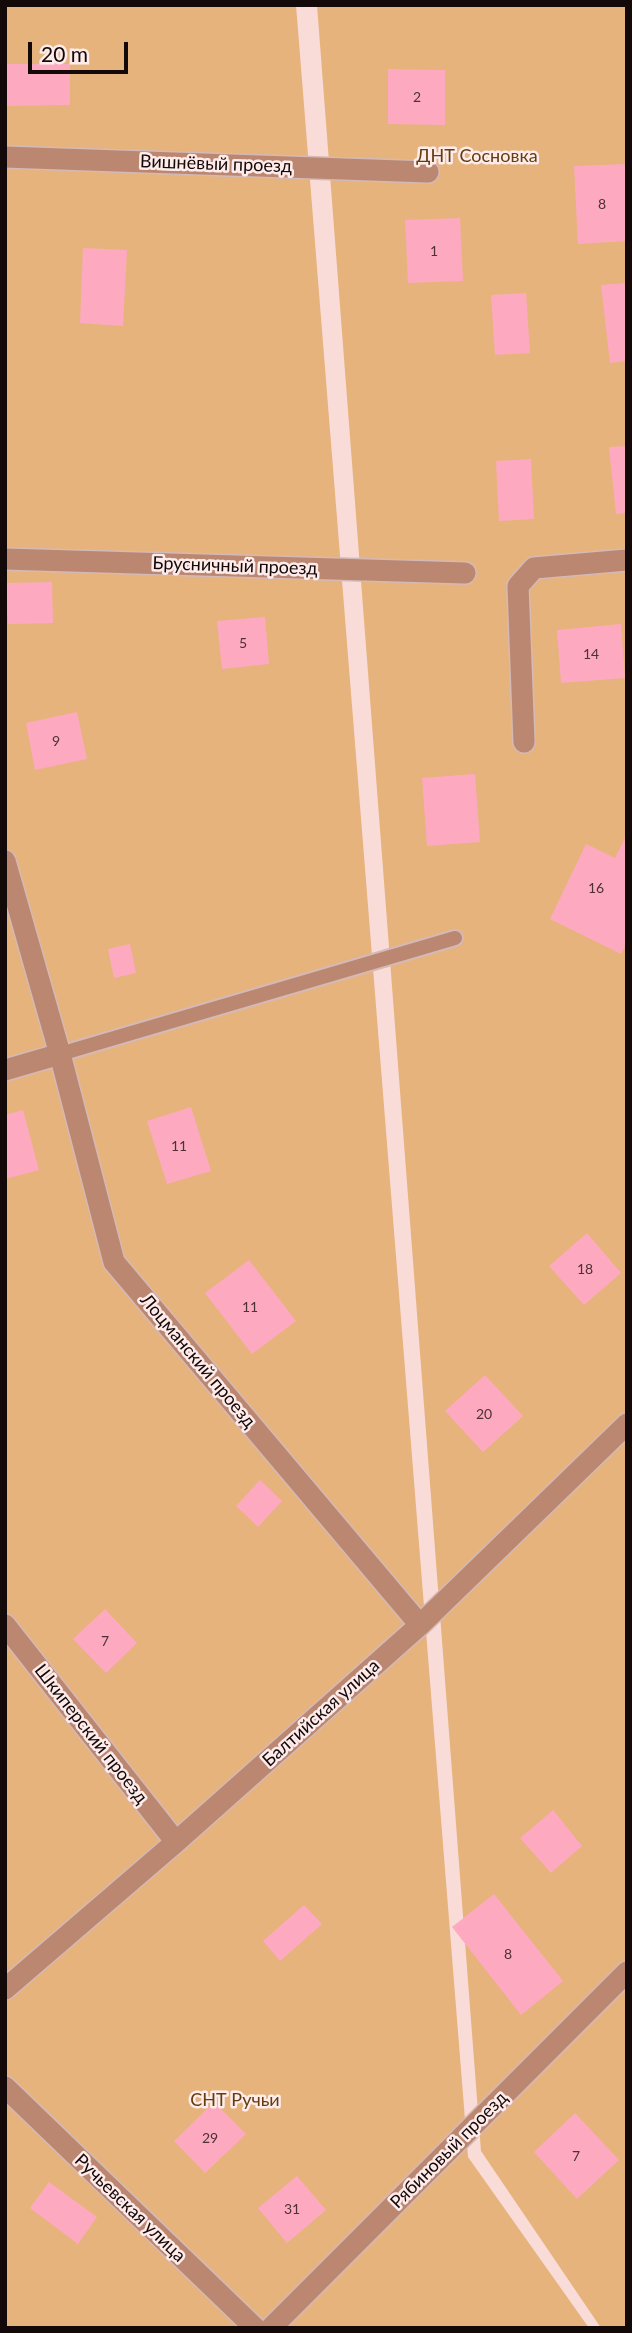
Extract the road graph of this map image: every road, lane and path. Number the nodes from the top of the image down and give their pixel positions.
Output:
1 (5, 157) edge
2 (428, 172) dead end
3 (5, 559) edge
4 (627, 560) edge
5 (465, 573) dead end
6 (524, 741) dead end
7 (5, 861) edge
8 (455, 938) dead end
9 (60, 1054) junction
10 (5, 1070) edge
11 (627, 1424) edge
12 (5, 1625) edge
13 (420, 1625) junction
14 (176, 1842) junction
15 (627, 1972) edge
16 (5, 1990) edge
17 (5, 2087) edge
18 (254, 2328) edge
19 (271, 2328) edge

1 - 2 street, Вишнёвый проезд
3 - 5 street, Брусничный проезд
4 - 6 street
7 - 9 street, Лоцманский проезд
8 - 9 lane
9 - 10 street
9 - 13 street, Лоцманский проезд
11 - 13 street, Балтийская улица
12 - 14 street, Шкиперский проезд
13 - 14 street, Балтийская улица
14 - 16 street, Балтийская улица
15 - 19 street, Рябиновый проезд
17 - 18 street, Ручьевская улица

